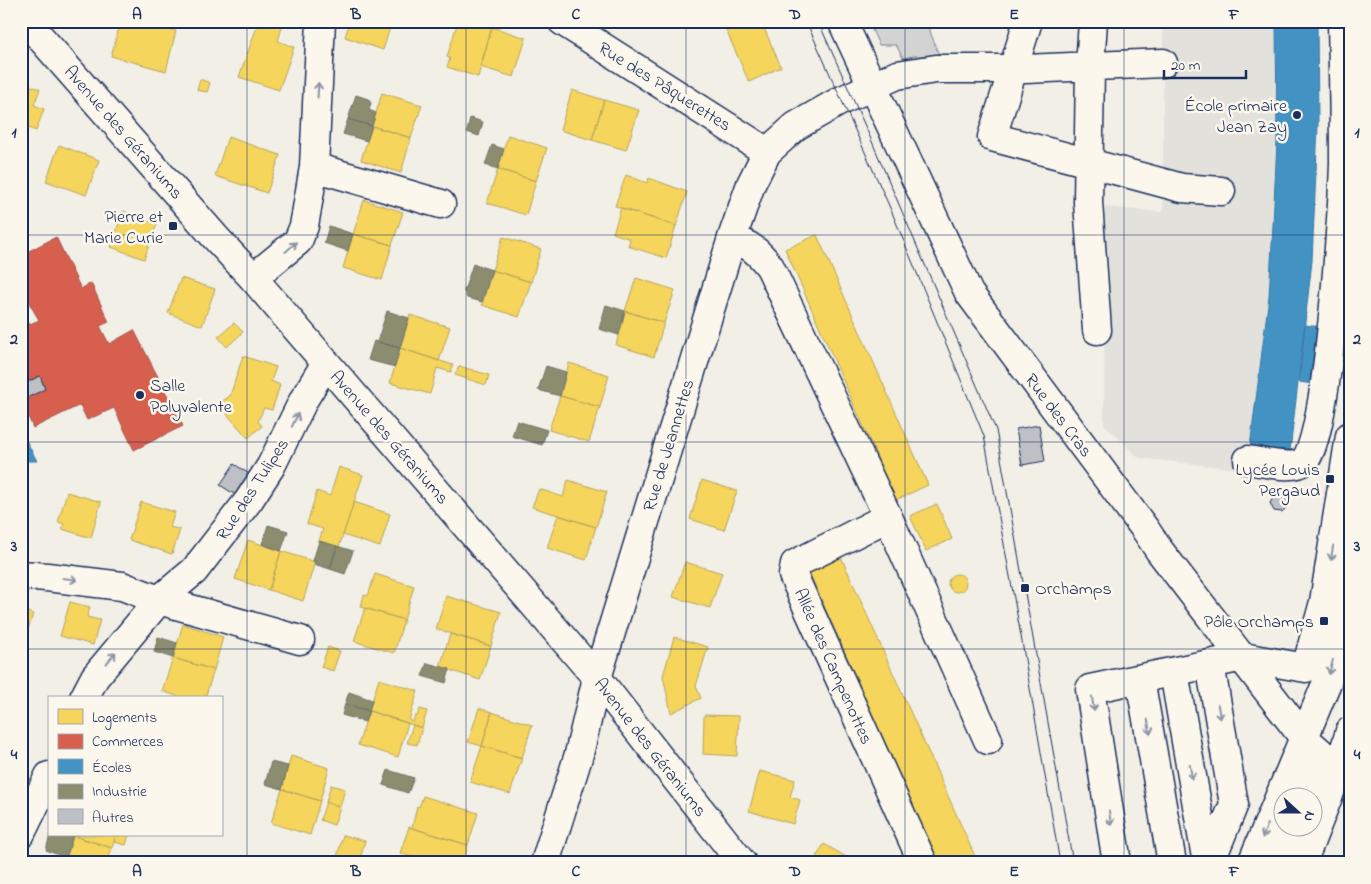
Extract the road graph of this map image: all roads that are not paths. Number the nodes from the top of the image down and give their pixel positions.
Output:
1 (322, 21) edge
2 (562, 21) edge
3 (842, 21) edge
4 (1028, 21) edge
5 (1093, 21) edge
6 (1342, 21) edge
7 (29, 25) edge
8 (1163, 63) dead end
9 (1090, 66) junction
10 (1013, 69) junction
11 (873, 86) junction
12 (767, 152) junction
13 (1090, 163) junction
14 (314, 167) junction
15 (1221, 191) dead end
16 (442, 204) dead end
17 (732, 238) junction
18 (253, 278) junction
19 (1097, 330) dead end
20 (326, 363) junction
21 (1350, 436) edge
22 (1248, 460) dead end
23 (888, 517) junction
24 (1350, 568) edge
25 (21, 575) edge
26 (159, 600) junction
27 (300, 640) dead end
28 (1243, 658) junction
29 (1210, 664) junction
30 (1174, 672) junction
31 (597, 678) junction
32 (1140, 679) junction
33 (85, 696) edge
34 (1350, 732) edge
35 (988, 740) dead end
36 (1328, 759) edge
37 (48, 778) edge
38 (1310, 786) edge
39 (21, 832) edge
40 (1288, 836) edge
41 (545, 863) edge
42 (742, 863) edge
43 (923, 863) edge
44 (1117, 863) edge
45 (1172, 863) edge
46 (1209, 863) edge
47 (1252, 863) edge
48 (1278, 863) edge
49 (1302, 863) edge

14 -> 1 street
2 - 12 street, Rue des Pâquerettes
3 - 11 street, Rue des Cras
4 - 10 street
5 - 9 street
6 - 22 street
7 - 18 street, Avenue des Géraniums
8 - 9 street, Rue de Jeannettes
9 - 10 street, Rue de Jeannettes
9 - 13 street
10 - 11 street, Rue de Jeannettes
10 - 13 street
11 - 12 street, Rue de Jeannettes
11 - 28 street, Rue des Cras
12 - 17 street, Rue de Jeannettes
13 - 15 street
13 - 19 street
14 - 16 street
18 -> 14 street
17 - 23 street
17 - 31 street, Rue de Jeannettes
18 - 20 street, Avenue des Géraniums
26 -> 20 street, Rue des Tulipes
20 - 31 street, Avenue des Géraniums
21 -> 28 street
23 - 35 street
23 - 43 street, Allée des Campenottes
24 -> 36 street
25 -> 26 street
26 - 27 street
33 -> 26 street, Rue des Tulipes
28 - 29 street
28 - 36 street, Rue des Cras
29 - 30 street
29 -> 46 street
30 - 32 street
30 -> 46 street
31 - 41 street, Rue de Jeannettes
31 - 42 street, Avenue des Géraniums
32 -> 44 street
32 -> 45 street
34 - 36 street
36 - 38 street
36 -> 47 street
36 - 49 street
37 - 39 street
40 - 48 street

